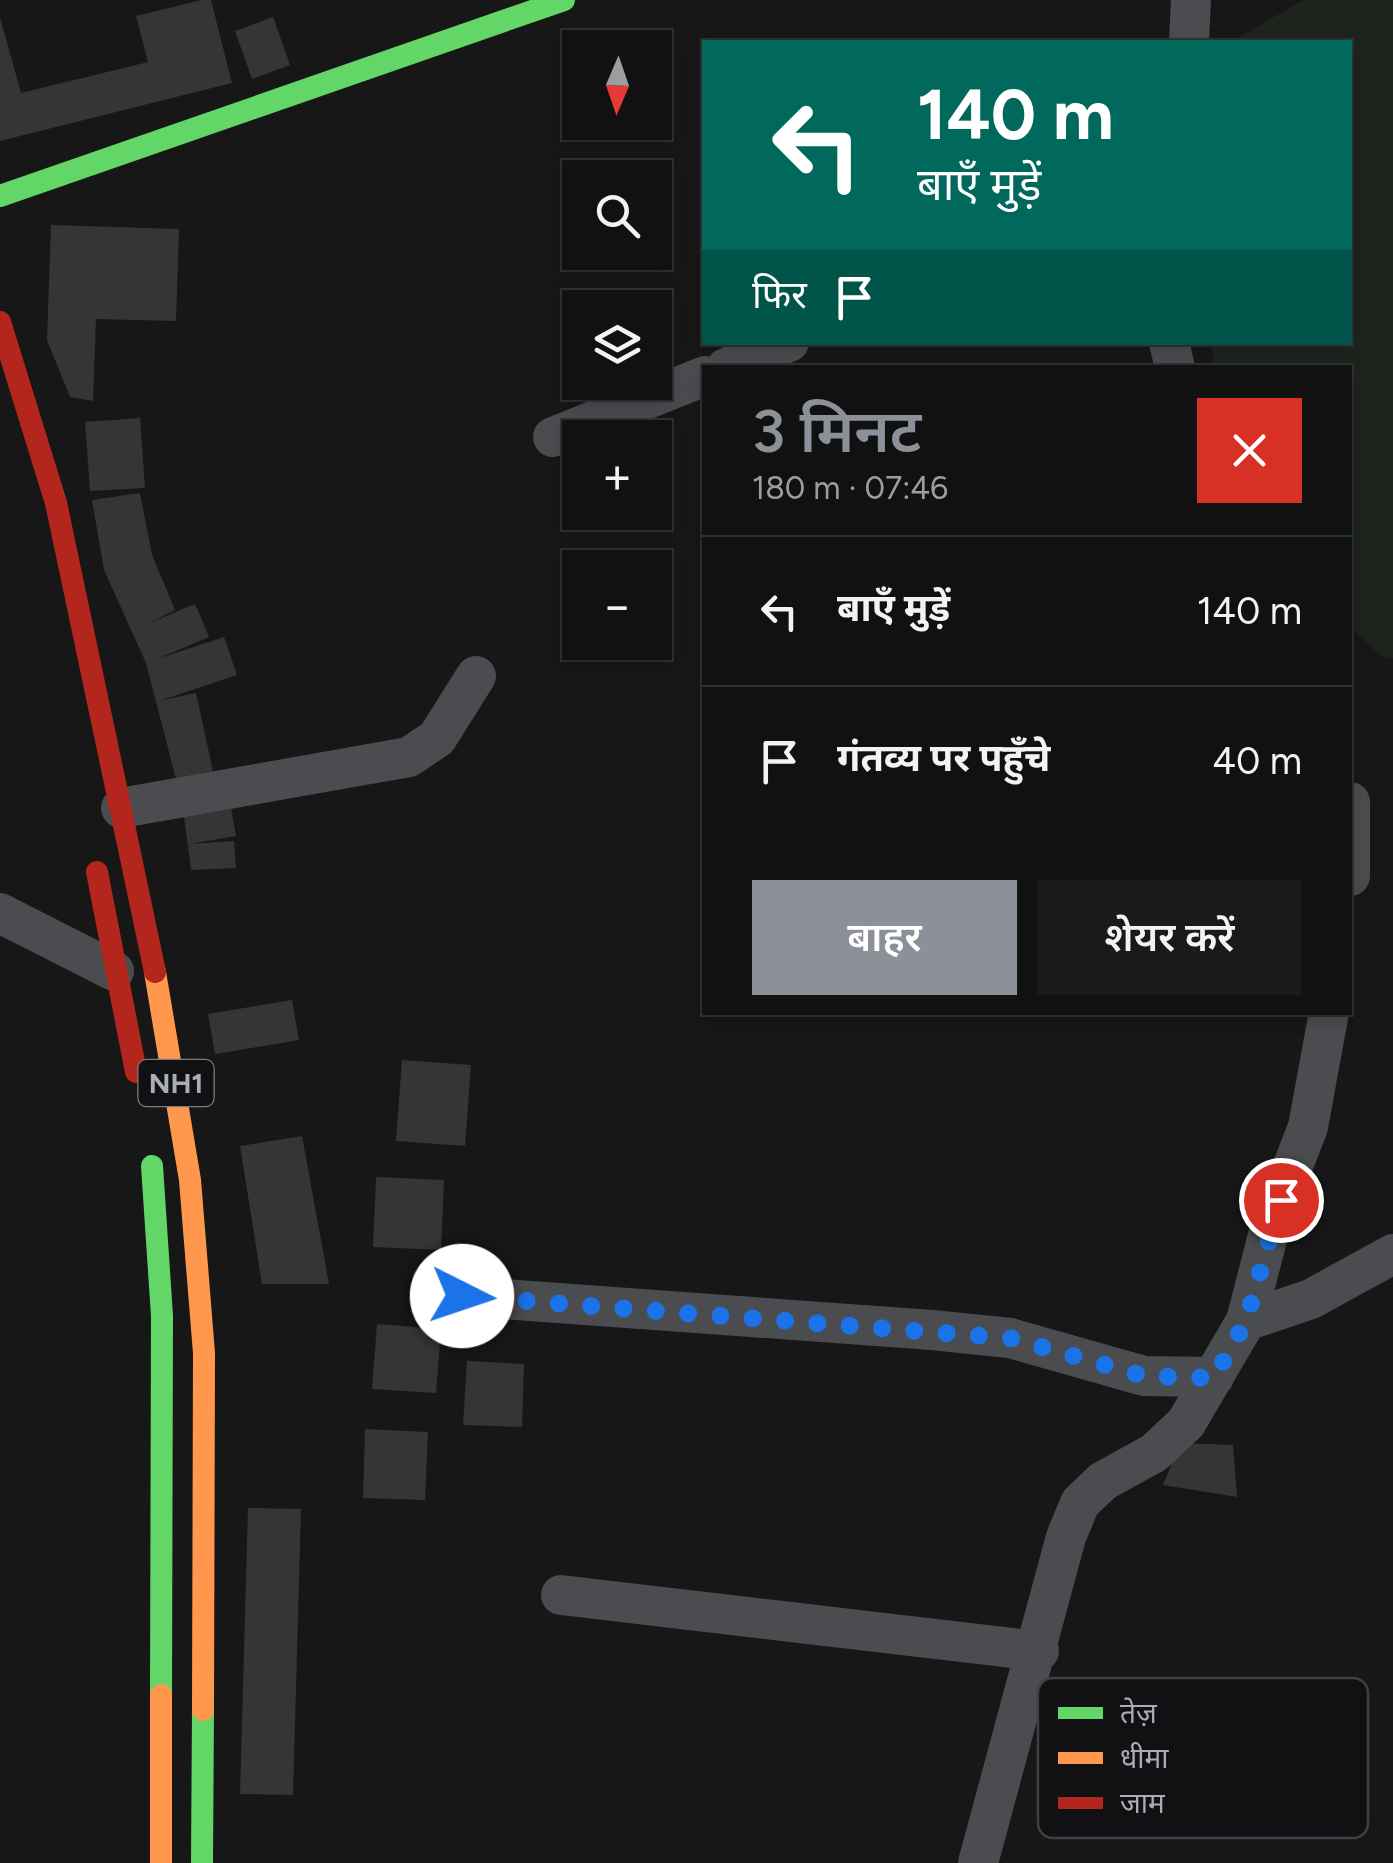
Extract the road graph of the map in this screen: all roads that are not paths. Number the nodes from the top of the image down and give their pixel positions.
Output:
1 (564, 0) edge
2 (1191, 0) edge
3 (1190, 40) edge
4 (0, 196) edge
5 (0, 322) edge
6 (782, 345) edge
7 (733, 365) edge
8 (702, 377) edge
9 (553, 436) dead end
10 (476, 676) dead end
11 (122, 808) junction
12 (92, 846) dead end
13 (0, 912) edge
14 (114, 971) junction
15 (1328, 1015) edge
16 (159, 1093) junction
17 (147, 1133) dead end
18 (1393, 1254) edge
19 (462, 1296) dead end
20 (1246, 1321) junction
21 (1214, 1378) junction
22 (561, 1595) dead end
23 (1039, 1651) junction
24 (161, 1863) edge
25 (202, 1863) edge
26 (978, 1863) edge

1 - 4 main road
2 - 3 street
5 - 11 main road, NH1
6 - 7 street
8 - 9 street
10 - 11 street
11 - 16 main road, NH1
12 - 14 main road, NH1
13 - 14 street
14 - 16 main road, NH1
15 - 20 street
16 - 25 main road, NH1
17 - 24 main road, NH1
18 - 20 street
19 - 21 street
20 - 21 street
21 - 23 street
22 - 23 street
23 - 26 street

